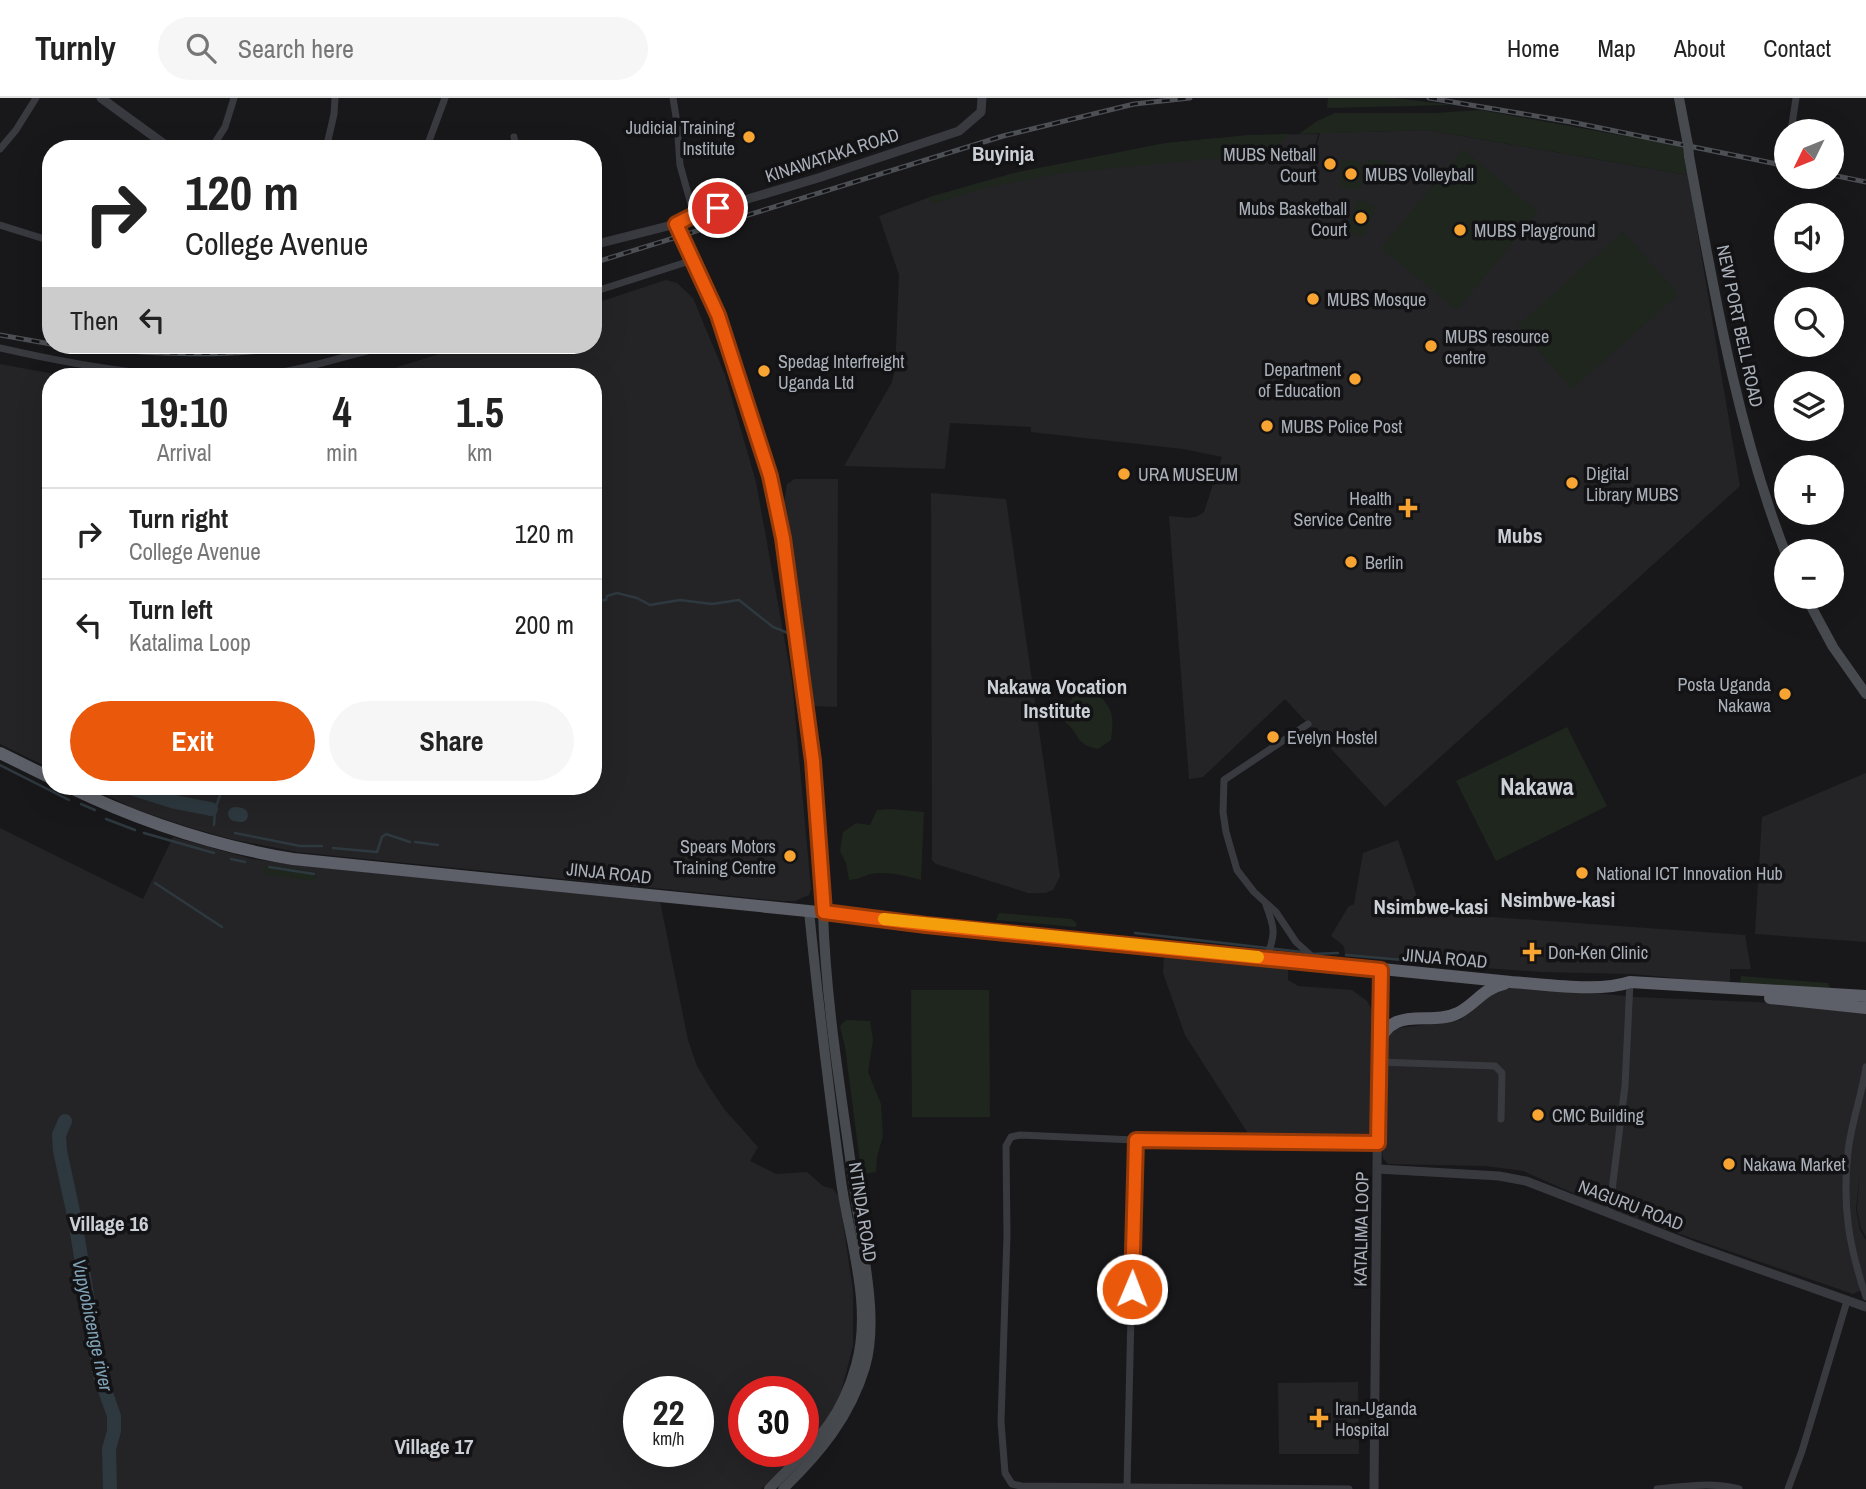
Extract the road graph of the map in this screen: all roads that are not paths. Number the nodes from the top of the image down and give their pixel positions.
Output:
1 (36, 98) edge
2 (101, 98) edge
3 (234, 98) edge
4 (335, 98) edge
5 (445, 98) edge
6 (673, 98) edge
7 (982, 98) edge
8 (1679, 98) edge
9 (1796, 98) edge
10 (1793, 119) edge
11 (514, 137) dead end
12 (159, 140) edge
13 (217, 140) edge
14 (328, 140) edge
15 (429, 140) edge
16 (514, 140) edge
17 (0, 149) edge
18 (694, 215) junction
19 (676, 224) junction
20 (0, 225) edge
21 (42, 238) edge
22 (602, 243) edge
23 (693, 260) junction
24 (602, 289) edge
25 (0, 348) edge
26 (355, 354) edge
27 (104, 368) edge
28 (300, 368) edge
29 (1780, 539) edge
30 (1812, 609) edge
31 (1866, 694) edge
32 (1308, 724) dead end
33 (0, 753) edge
34 (42, 774) edge
35 (85, 795) edge
36 (1266, 904) junction
37 (809, 911) junction
38 (824, 912) junction
39 (1266, 958) junction
40 (1320, 963) junction
41 (1381, 970) junction
42 (1511, 982) junction
43 (1626, 985) junction
44 (1866, 996) edge
45 (1866, 1008) edge
46 (1378, 1046) junction
47 (1378, 1062) junction
48 (1866, 1067) edge
49 (1501, 1119) dead end
50 (1136, 1140) junction
51 (1378, 1143) junction
52 (1378, 1169) junction
53 (1609, 1214) junction
54 (1866, 1297) edge
55 (1847, 1301) junction
56 (1866, 1307) edge
57 (779, 1487) edge
58 (1127, 1487) junction
59 (1144, 1488) edge
60 (1349, 1489) edge
61 (1374, 1489) edge
62 (1657, 1489) edge
63 (1739, 1489) edge
64 (1788, 1489) edge

1 - 17 street
2 - 12 street
3 - 13 street
4 - 14 street
5 - 15 street
6 - 18 street
7 - 18 street, KINAWATAKA ROAD
8 - 29 main road, NEW PORT BELL ROAD
9 - 10 street
11 - 16 street
18 - 19 street, KINAWATAKA ROAD
19 - 22 street, KINAWATAKA ROAD
19 - 23 street
20 - 21 street
23 - 24 street
23 - 38 street
25 - 27 street
26 - 28 street
30 - 31 main road
32 - 36 street
33 - 34 highway
35 - 37 highway, JINJA ROAD
36 - 39 street
36 - 40 street
37 - 38 highway, JINJA ROAD
37 - 57 main road, NTINDA ROAD
38 - 39 highway, JINJA ROAD
38 - 57 main road, NTINDA ROAD
39 - 40 highway, JINJA ROAD
40 - 41 highway, JINJA ROAD
41 - 42 highway, JINJA ROAD
41 - 46 street, KATALIMA LOOP
42 - 43 highway, JINJA ROAD
42 - 46 highway
43 - 44 highway, JINJA ROAD
43 - 45 highway, JINJA ROAD
43 - 53 street
46 - 47 street, KATALIMA LOOP
47 - 49 street
47 - 51 street, KATALIMA LOOP
48 - 54 street
50 - 51 street
50 - 58 street
50 - 58 street
51 - 52 street, KATALIMA LOOP
52 - 53 street, NAGURU ROAD
52 - 61 street, KATALIMA LOOP
53 - 55 street, NAGURU ROAD
55 - 56 street, NAGURU ROAD
55 - 64 street
58 - 59 street
59 - 60 street
62 - 63 street

